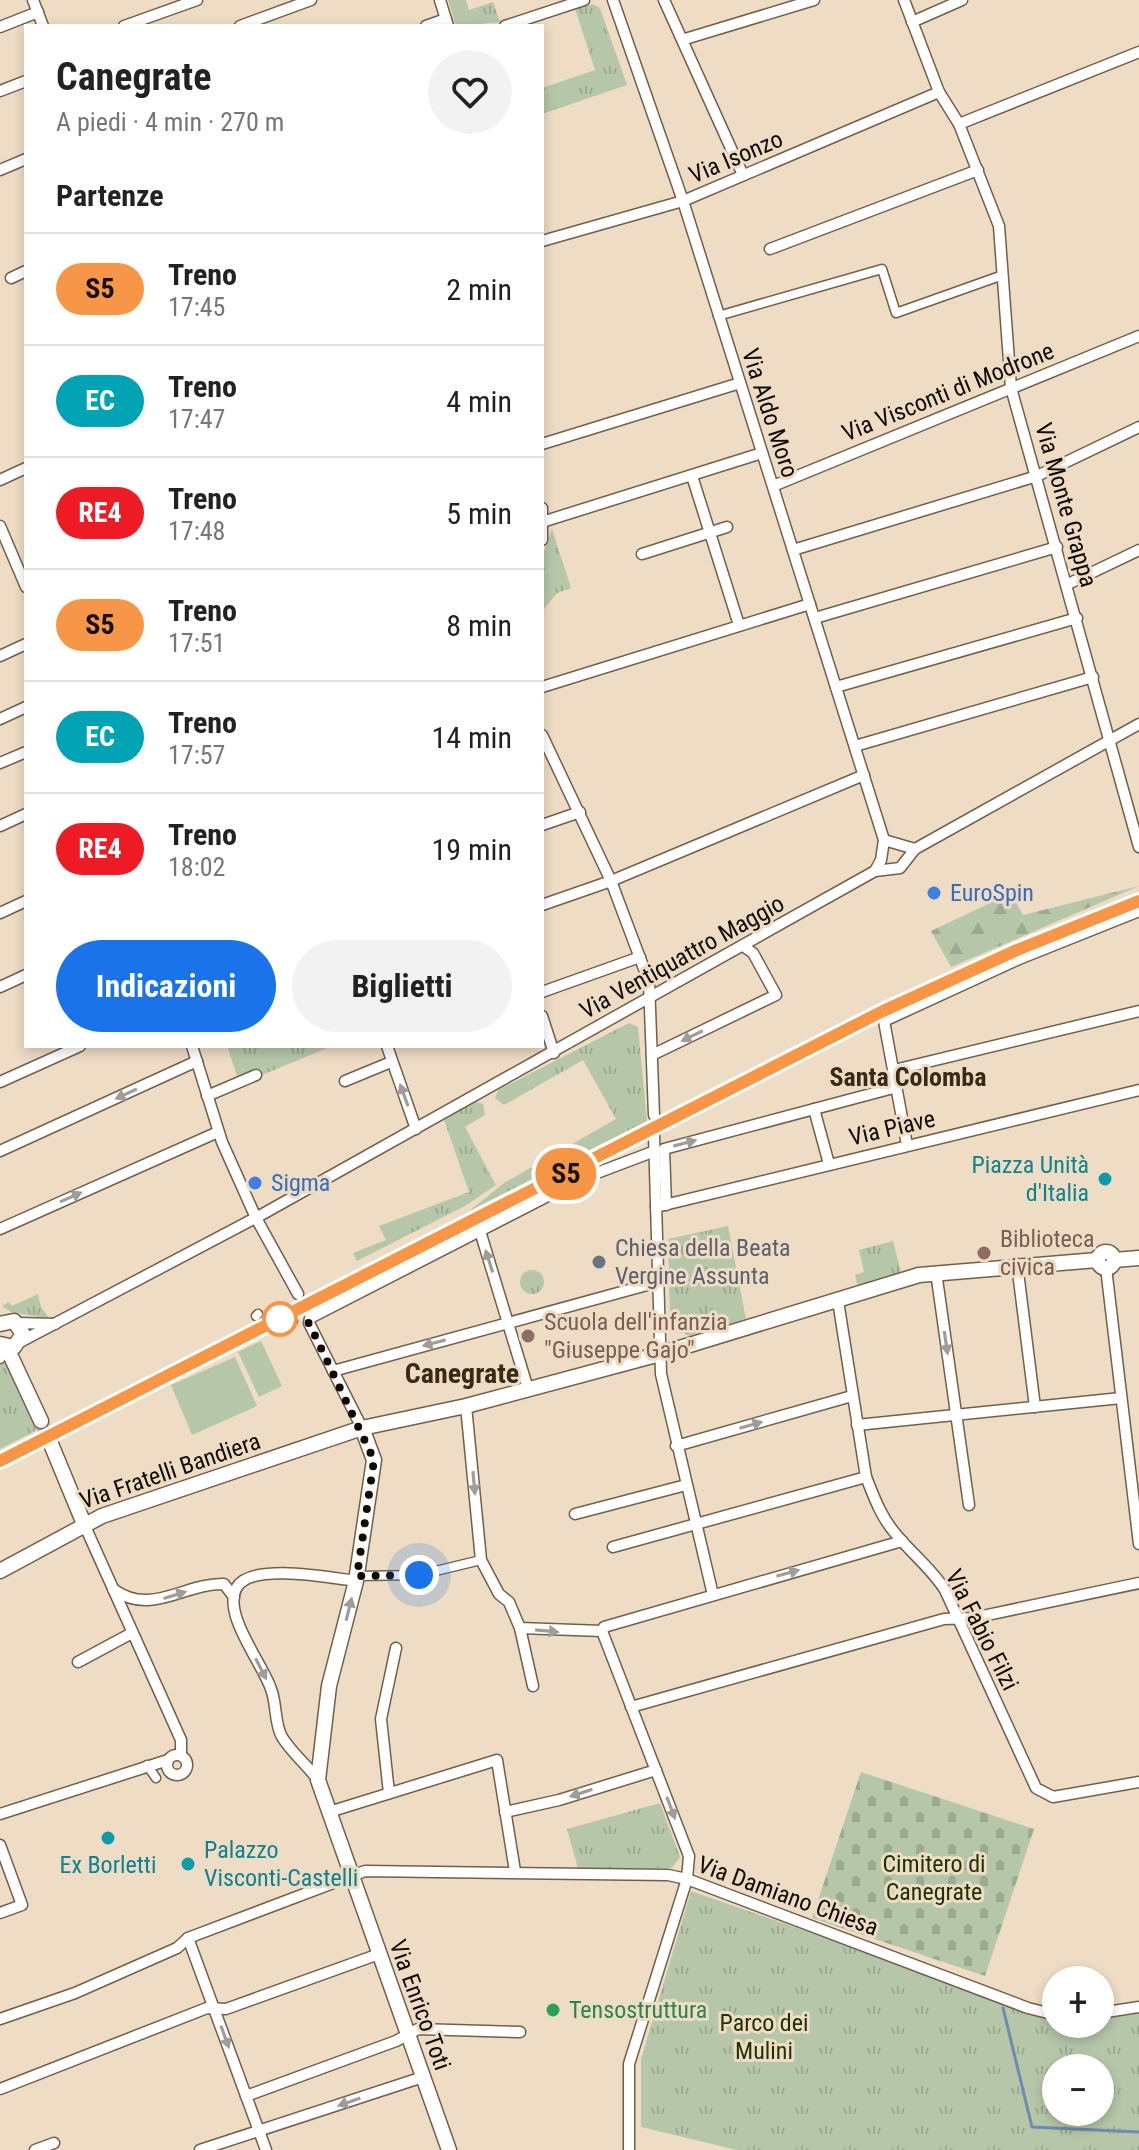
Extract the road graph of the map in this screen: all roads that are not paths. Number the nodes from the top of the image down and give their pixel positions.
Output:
1 (33, 0) edge
2 (197, 0) edge
3 (311, 0) edge
4 (440, 0) edge
5 (584, 0) edge
6 (613, 0) edge
7 (664, 0) edge
8 (814, 0) edge
9 (904, 0) edge
10 (962, 0) edge
11 (38, 12) junction
12 (447, 22) edge
13 (912, 22) junction
14 (42, 24) edge
15 (130, 24) edge
16 (245, 24) edge
17 (511, 24) edge
18 (0, 27) edge
19 (685, 39) junction
20 (1139, 52) edge
21 (24, 82) edge
22 (0, 91) edge
23 (939, 92) junction
24 (959, 124) junction
25 (24, 160) edge
26 (0, 170) edge
27 (978, 170) junction
28 (743, 175) junction
29 (683, 201) junction
30 (544, 240) edge
31 (770, 249) dead end
32 (24, 272) edge
33 (1003, 275) junction
34 (11, 278) dead end
35 (718, 316) junction
36 (1139, 336) edge
37 (740, 383) junction
38 (1011, 388) junction
39 (1139, 427) edge
40 (544, 443) edge
41 (762, 453) junction
42 (24, 469) edge
43 (692, 476) junction
44 (1037, 476) junction
45 (0, 480) edge
46 (773, 486) junction
47 (544, 522) edge
48 (0, 526) edge
49 (727, 527) dead end
50 (709, 532) junction
51 (1057, 547) junction
52 (5, 550) edge
53 (793, 550) junction
54 (1139, 550) edge
55 (642, 554) dead end
56 (24, 583) edge
57 (1068, 584) junction
58 (810, 604) junction
59 (815, 618) junction
60 (1077, 618) junction
61 (739, 625) junction
62 (24, 645) edge
63 (0, 656) edge
64 (1093, 677) junction
65 (544, 686) edge
66 (836, 687) junction
67 (24, 708) edge
68 (0, 719) edge
69 (1139, 726) edge
70 (1111, 740) junction
71 (855, 746) junction
72 (545, 747) edge
73 (24, 753) edge
74 (0, 763) edge
75 (864, 775) junction
76 (580, 812) junction
77 (24, 815) edge
78 (544, 824) edge
79 (0, 826) edge
80 (1138, 842) edge
81 (888, 848) junction
82 (915, 849) junction
83 (905, 863) junction
84 (890, 869) junction
85 (875, 871) junction
86 (611, 881) junction
87 (24, 902) edge
88 (544, 904) edge
89 (1139, 911) edge
90 (0, 913) edge
91 (747, 943) junction
92 (640, 957) junction
93 (24, 976) edge
94 (0, 987) edge
95 (544, 991) edge
96 (651, 997) junction
97 (1139, 1011) edge
98 (544, 1022) edge
99 (76, 1048) edge
100 (193, 1048) edge
101 (388, 1048) edge
102 (554, 1053) junction
103 (652, 1055) junction
104 (197, 1061) junction
105 (391, 1062) junction
106 (894, 1070) junction
107 (256, 1075) dead end
108 (345, 1081) dead end
109 (0, 1082) edge
110 (897, 1087) junction
111 (1139, 1090) edge
112 (207, 1096) junction
113 (814, 1109) junction
114 (654, 1115) dead end
115 (416, 1129) junction
116 (218, 1132) junction
117 (654, 1135) dead end
118 (907, 1145) junction
119 (0, 1151) edge
120 (655, 1151) junction
121 (829, 1164) junction
122 (661, 1206) junction
123 (256, 1218) junction
124 (0, 1229) edge
125 (480, 1231) junction
126 (1139, 1258) edge
127 (1106, 1263) junction
128 (1017, 1264) junction
129 (936, 1272) junction
130 (658, 1282) junction
131 (298, 1294) dead end
132 (838, 1301) junction
133 (510, 1322) junction
134 (5, 1323) edge
135 (57, 1324) junction
136 (8, 1347) edge
137 (660, 1354) junction
138 (333, 1371) junction
139 (528, 1389) junction
140 (852, 1396) junction
141 (1121, 1398) junction
142 (466, 1406) junction
143 (1035, 1407) junction
144 (957, 1415) junction
145 (41, 1421) tunnel mouth
146 (857, 1425) junction
147 (362, 1428) junction
148 (51, 1444) tunnel mouth
149 (676, 1446) junction
150 (866, 1477) junction
151 (686, 1485) junction
152 (1136, 1487) edge
153 (969, 1505) dead end
154 (575, 1514) dead end
155 (84, 1524) junction
156 (697, 1524) junction
157 (902, 1541) junction
158 (1139, 1544) edge
159 (613, 1547) dead end
160 (481, 1560) junction
161 (0, 1571) edge
162 (357, 1579) junction
163 (1139, 1583) edge
164 (112, 1587) junction
165 (713, 1595) junction
166 (234, 1597) junction
167 (139, 1602) junction
168 (958, 1618) junction
169 (130, 1628) junction
170 (520, 1628) junction
171 (602, 1631) junction
172 (396, 1648) dead end
173 (78, 1662) dead end
174 (533, 1686) dead end
175 (631, 1707) junction
176 (181, 1755) junction
177 (168, 1760) junction
178 (147, 1765) junction
179 (656, 1770) junction
180 (316, 1772) junction
181 (156, 1778) dead end
182 (1139, 1782) edge
183 (389, 1793) junction
184 (329, 1812) junction
185 (505, 1812) junction
186 (0, 1814) edge
187 (0, 1845) edge
188 (515, 1871) junction
189 (351, 1875) junction
190 (687, 1879) junction
191 (0, 1913) edge
192 (188, 1938) junction
193 (379, 1954) junction
194 (1139, 2007) edge
195 (214, 2008) junction
196 (1114, 2011) edge
197 (1042, 2012) edge
198 (0, 2019) edge
199 (520, 2032) dead end
200 (408, 2036) junction
201 (423, 2077) junction
202 (0, 2089) edge
203 (246, 2096) junction
204 (259, 2132) junction
205 (54, 2143) dead end
206 (35, 2150) edge
207 (200, 2150) edge
208 (266, 2150) edge
209 (449, 2150) edge
210 (629, 2150) edge

1 - 11 street
2 - 15 street
3 - 16 street
4 - 12 street
5 - 17 street
6 - 29 street, Via Aldo Moro
7 - 19 street
8 - 19 street
9 - 13 street, Via Monte Grappa
10 - 13 street
11 - 14 street
11 - 18 street
13 - 23 street, Via Monte Grappa
19 - 28 street
20 - 24 street
21 - 22 street
23 - 24 street, Via Monte Grappa
23 - 28 street, Via Isonzo
24 - 27 street, Via Monte Grappa
25 - 26 street
27 - 31 street
27 - 33 street, Via Monte Grappa
28 - 29 street, Via Isonzo
29 - 30 street, Via Isonzo
29 - 35 street, Via Aldo Moro
32 - 34 street
33 - 35 street
33 - 38 street, Via Monte Grappa
35 - 37 street, Via Aldo Moro
36 - 38 street, Via Visconti di Modrone
37 - 40 street
37 - 41 street, Via Aldo Moro
38 - 44 street, Via Monte Grappa
38 - 46 street, Via Visconti di Modrone
39 - 44 street
41 - 43 street
41 - 46 street, Via Aldo Moro
42 - 45 street
43 - 47 street
43 - 50 street
44 - 51 street, Via Monte Grappa
44 - 53 street
46 - 53 street, Via Aldo Moro
48 - 52 street
49 - 50 street
50 - 55 street
50 - 61 street
51 - 57 street, Via Monte Grappa
51 - 59 street
52 - 56 street
53 - 58 street, Via Aldo Moro
54 - 57 street
57 - 60 street, Via Monte Grappa
58 - 59 street, Via Aldo Moro
58 - 61 street
59 - 66 street, Via Aldo Moro
60 - 64 street, Via Monte Grappa
60 - 66 street
61 - 65 street
62 - 63 street
64 - 70 street, Via Monte Grappa
64 - 71 street
66 - 71 street, Via Aldo Moro
67 - 68 street
69 - 70 street
70 - 80 street, Via Monte Grappa
70 - 82 street
71 - 75 street, Via Aldo Moro
72 - 76 street
73 - 74 street
75 - 81 street, Via Aldo Moro
75 - 86 street
76 - 78 street
76 - 86 street
77 - 79 street
81 - 82 street
81 - 83 street
81 - 84 street
81 - 85 street
82 - 83 street
83 - 84 street, Via Ventiquattro Maggio
84 - 85 street, Via Ventiquattro Maggio
85 - 91 street, Via Ventiquattro Maggio
86 - 88 street
86 - 92 street
87 - 90 street
89 - 106 street
91 - 96 street, Via Ventiquattro Maggio
91 -> 103 street
92 - 95 street
92 - 96 street
93 - 94 street
96 - 102 street, Via Ventiquattro Maggio
96 - 103 street
97 - 106 street
98 - 102 street
99 - 109 street
100 - 104 street
101 - 105 street
102 - 115 street, Via Ventiquattro Maggio
103 - 114 street
104 - 112 street
104 -> 119 street
105 - 108 street
115 -> 105 street
106 - 110 street
107 - 112 street
110 - 113 street
110 - 118 street
111 - 118 street, Via Piave
112 - 116 street
113 - 121 street
122 -> 113 street
115 - 123 street, Via Ventiquattro Maggio
116 - 123 street
124 -> 116 street
117 - 120 street
118 - 121 street, Via Piave
120 - 122 street
120 - 125 street
121 - 122 street, Via Piave
122 - 130 street
123 - 131 street
123 - 135 street, Via Ventiquattro Maggio
133 -> 125 street
125 - 138 street
126 - 127 street, Via Fratelli Bandiera
127 - 128 street, Via Fratelli Bandiera
127 - 141 street
128 - 129 street, Via Fratelli Bandiera
128 - 143 street
129 - 132 street, Via Fratelli Bandiera
129 -> 144 street
130 - 133 street
130 - 137 street
132 - 137 street, Via Fratelli Bandiera
132 - 140 street, Via Fabio Filzi
133 -> 138 street
133 - 139 street
134 - 135 street
134 - 136 street
135 - 136 street, Via Ventiquattro Maggio
136 - 145 street
137 - 139 street, Via Fratelli Bandiera
137 - 149 street
138 - 147 street
139 - 142 street, Via Fratelli Bandiera
140 - 146 street, Via Fabio Filzi
149 -> 140 street
141 - 143 street
141 - 152 street
142 - 147 street, Via Fratelli Bandiera
142 -> 160 street
143 - 144 street
144 - 146 street
144 - 153 street
146 - 150 street, Via Fabio Filzi
147 - 155 street, Via Fratelli Bandiera
147 - 162 street
148 - 155 street
149 - 151 street
150 - 156 street
150 - 157 street, Via Fabio Filzi
151 - 154 street
151 - 156 street
152 - 158 street
155 - 161 street, Via Fratelli Bandiera
155 - 164 street
156 - 159 street
156 - 165 street
165 -> 157 street
157 - 168 street, Via Fabio Filzi
160 - 162 street
160 - 170 street
162 - 166 street
180 -> 162 street
163 - 168 street
164 - 167 street
164 - 169 street
165 - 171 street
167 -> 166 street
166 -> 180 street
167 - 169 street
168 - 175 street
168 - 182 street, Via Fabio Filzi
169 - 173 street
169 - 176 street
170 -> 171 street
170 - 174 street
171 - 175 street
172 - 183 street
175 - 179 street
176 - 177 street
176 - 177 street
177 - 178 street
178 - 181 street
178 - 186 street
179 -> 185 street
179 -> 190 street
180 - 184 street, Via Enrico Toti
183 - 184 street
183 - 185 street
184 - 189 street, Via Enrico Toti
185 - 188 street
187 - 191 street
188 - 189 street, Via Damiano Chiesa
188 - 190 street, Via Damiano Chiesa
189 - 192 street, Via Damiano Chiesa
189 - 193 street, Via Enrico Toti
190 - 197 street, Via Damiano Chiesa
190 - 210 street
192 - 195 street
192 - 198 street, Via Damiano Chiesa
193 - 195 street
193 - 200 street, Via Enrico Toti
194 - 196 street
195 - 202 street
195 -> 203 street
199 - 200 street
200 - 201 street, Via Enrico Toti
200 - 203 street
201 -> 204 street
201 - 209 street, Via Enrico Toti
203 - 204 street
204 - 207 street
204 - 208 street
205 - 206 street

